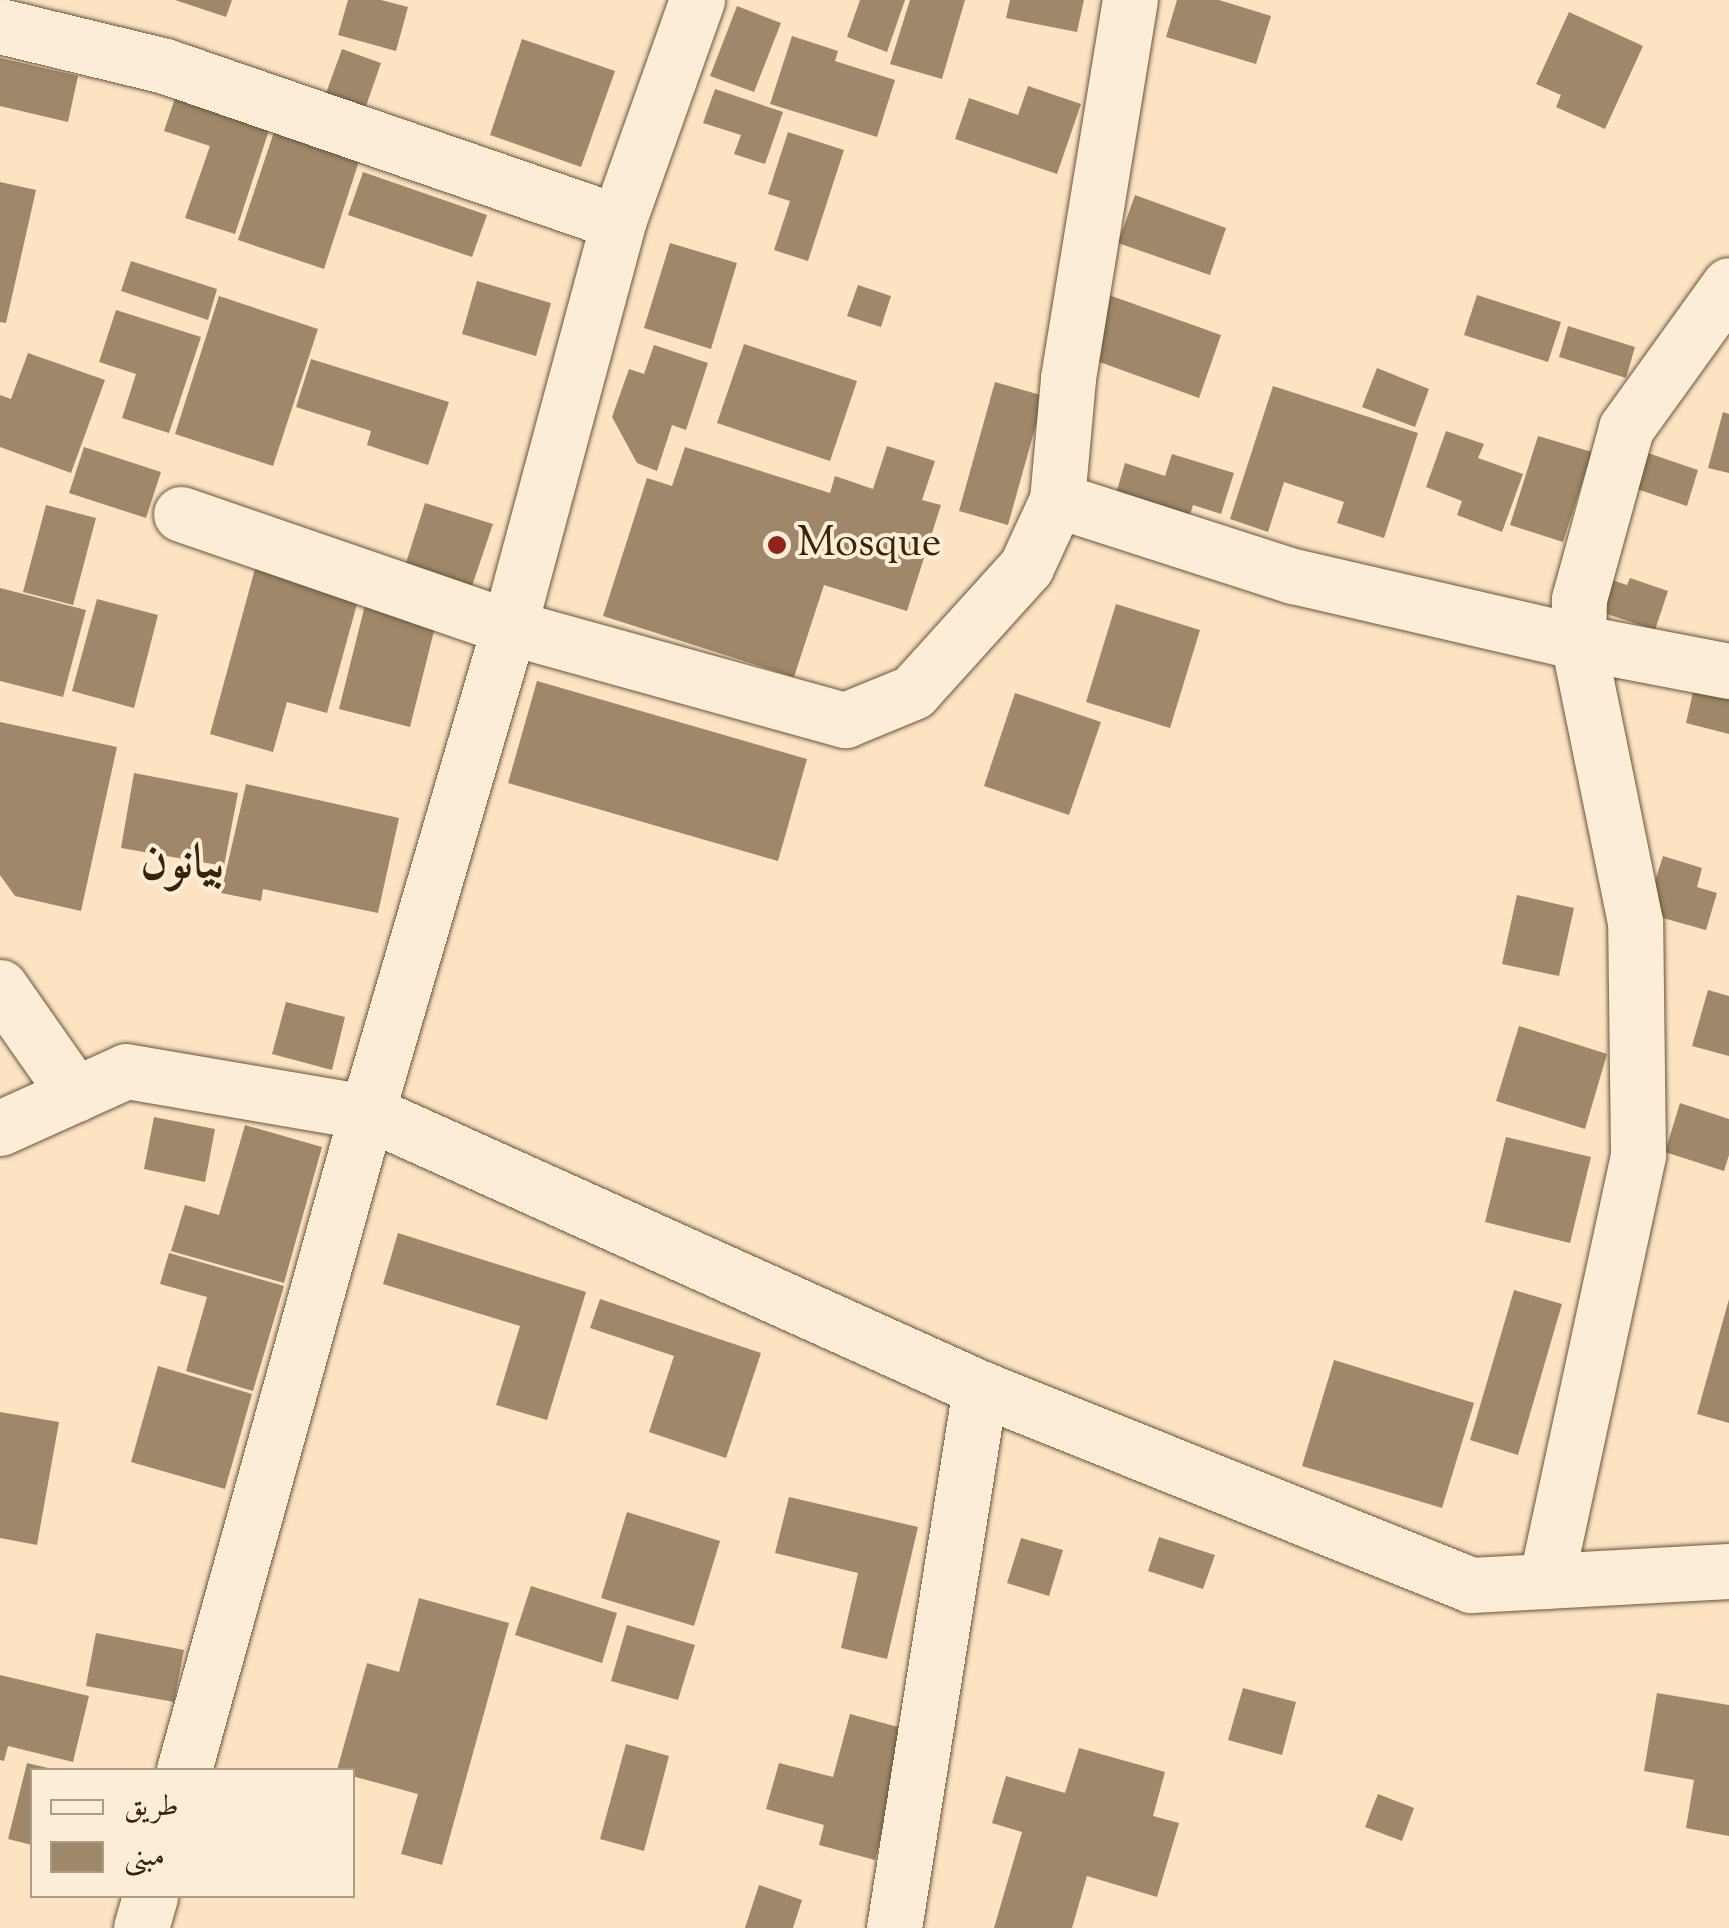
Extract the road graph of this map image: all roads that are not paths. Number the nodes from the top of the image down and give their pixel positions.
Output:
1 (697, 0) edge
2 (1130, 0) edge
3 (0, 26) edge
4 (618, 222) junction
5 (1729, 286) edge
6 (1056, 500) junction
7 (181, 514) dead end
8 (509, 627) junction
9 (1578, 642) junction
10 (1729, 672) edge
11 (0, 987) edge
12 (75, 1094) junction
13 (367, 1112) junction
14 (0, 1128) edge
15 (980, 1388) junction
16 (1729, 1571) edge
17 (1546, 1581) junction
18 (185, 1768) edge
19 (149, 1898) edge
20 (141, 1928) edge
21 (894, 1928) edge

1 - 4 street
2 - 6 street
3 - 4 street
4 - 8 street
5 - 9 street
6 - 8 street
6 - 9 street
7 - 8 street
8 - 13 street
9 - 10 street
9 - 17 street
11 - 12 street
12 - 13 street
12 - 14 street
13 - 15 street
13 - 18 street
15 - 17 street
15 - 21 street
16 - 17 street
19 - 20 street

